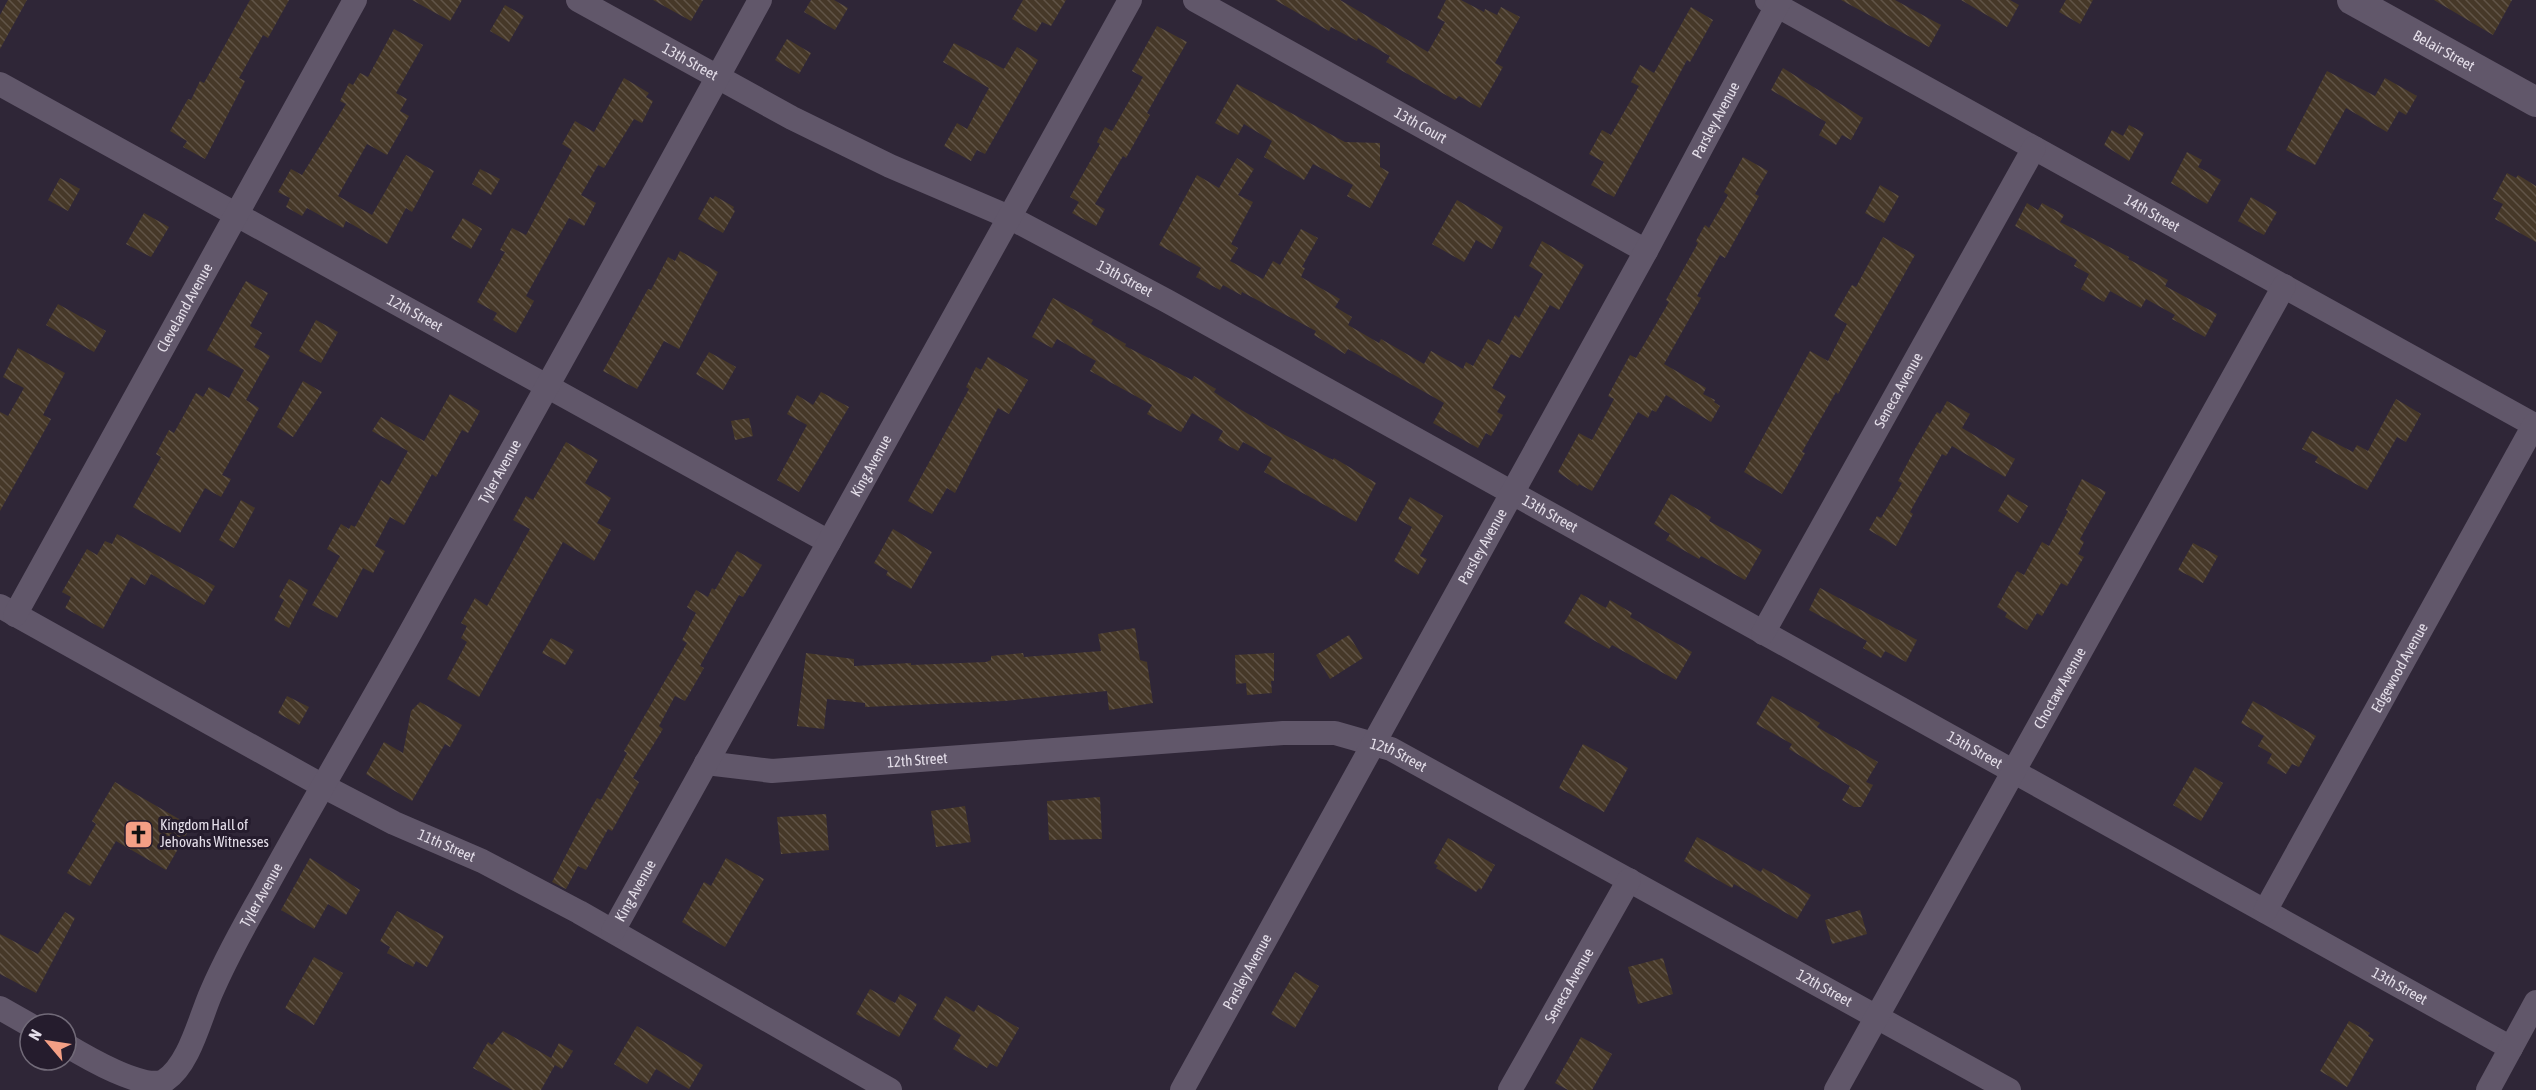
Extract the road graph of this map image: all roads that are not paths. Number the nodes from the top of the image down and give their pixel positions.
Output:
1 (355, 0) edge
2 (578, 0) edge
3 (760, 0) edge
4 (1130, 0) edge
5 (1195, 0) edge
6 (2352, 0) edge
7 (1775, 2) edge
8 (718, 78) junction
9 (0, 84) edge
10 (2536, 102) edge
11 (2034, 148) junction
12 (236, 215) junction
13 (1009, 217) junction
14 (1646, 250) junction
15 (2284, 286) junction
16 (547, 386) junction
17 (2535, 425) edge
18 (1512, 493) junction
19 (829, 542) junction
20 (7, 610) edge
21 (1763, 633) junction
22 (1374, 743) junction
23 (706, 763) junction
24 (2013, 772) junction
25 (323, 786) junction
26 (1629, 880) junction
27 (2265, 911) junction
28 (613, 931) junction
29 (2536, 1002) edge
30 (0, 1008) edge
31 (1877, 1017) junction
32 (18, 1018) edge
33 (2511, 1048) junction
34 (78, 1052) edge
35 (883, 1088) edge
36 (1182, 1090) edge
37 (1510, 1090) edge
38 (1836, 1090) edge
39 (2009, 1090) edge
40 (2488, 1090) edge

1 - 12 street, Cleveland Avenue
2 - 8 street, 13th Street
3 - 8 street, Tyler Avenue
4 - 13 street, King Avenue
5 - 14 street, 13th Court
6 - 10 street, Belair Street
7 - 11 street, 14th Street
7 - 14 street, Parsley Avenue
8 - 13 street, 13th Street
8 - 16 street, Tyler Avenue
9 - 12 street, 12th Street
11 - 15 street, 14th Street
11 - 21 street, Seneca Avenue
12 - 16 street, 12th Street
12 - 20 street, Cleveland Avenue
13 - 18 street, 13th Street
13 - 19 street, King Avenue
14 - 18 street, Parsley Avenue
15 - 17 street, 14th Street
15 - 24 street, Choctaw Avenue
16 - 19 street, 12th Street
16 - 25 street, Tyler Avenue
17 - 27 street, Edgewood Avenue
18 - 21 street, 13th Street
18 - 22 street, Parsley Avenue
19 - 23 street, King Avenue
20 - 25 street, 11th Street
21 - 24 street, 13th Street
22 - 23 street, 12th Street
22 - 26 street, 12th Street
22 - 36 street, Parsley Avenue
23 - 28 street, King Avenue
24 - 27 street, 13th Street
24 - 31 street, Choctaw Avenue
25 - 28 street, 11th Street
25 - 34 street, Tyler Avenue
26 - 31 street, 12th Street
26 - 37 street, Seneca Avenue
27 - 33 street, 13th Street
28 - 35 street, 11th Street
29 - 33 street
30 - 32 street
31 - 38 street, Choctaw Avenue
31 - 39 street, 12th Street
33 - 40 street

